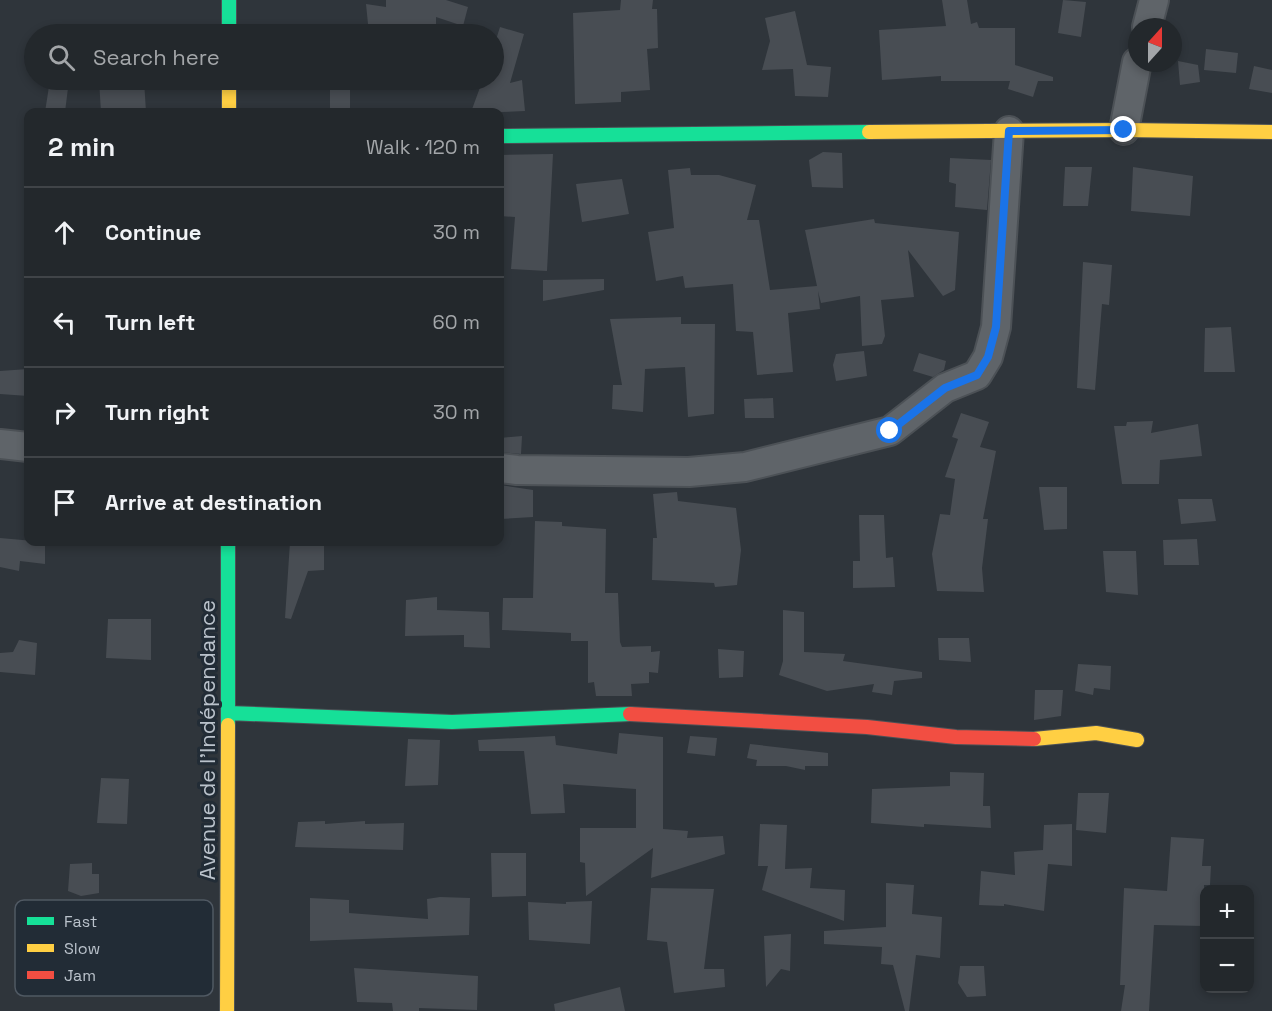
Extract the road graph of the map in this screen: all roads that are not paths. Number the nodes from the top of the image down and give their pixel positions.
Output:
1 (229, 0) edge
2 (1154, 0) edge
3 (1149, 18) edge
4 (229, 24) edge
5 (1135, 72) edge
6 (229, 90) edge
7 (229, 108) edge
8 (1124, 130) junction
9 (1009, 131) junction
10 (1272, 132) edge
11 (504, 136) edge
12 (0, 444) edge
13 (24, 447) edge
14 (504, 468) edge
15 (228, 546) edge
16 (228, 713) junction
17 (1137, 740) dead end
18 (227, 1011) edge

1 - 4 street
2 - 3 street
5 - 8 street
6 - 7 street
8 - 9 street
8 - 10 street
9 - 11 street
9 - 14 street
12 - 13 street
15 - 16 street, Avenue de l'Indépendance
16 - 17 street
16 - 18 street, Avenue de l'Indépendance

